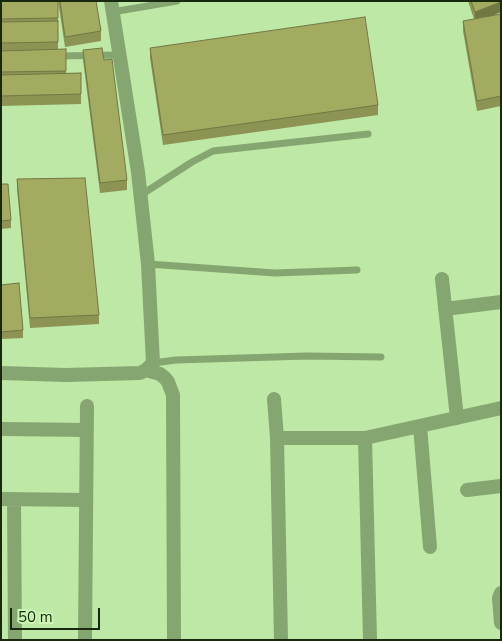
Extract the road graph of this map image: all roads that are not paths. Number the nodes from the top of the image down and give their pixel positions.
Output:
1 (177, 1) edge
2 (149, 4) edge
3 (112, 6) edge
4 (119, 55) junction
5 (50, 56) edge
6 (368, 134) dead end
7 (141, 196) junction
8 (148, 264) junction
9 (357, 270) dead end
10 (442, 279) dead end
11 (501, 302) edge
12 (445, 309) junction
13 (381, 357) dead end
14 (150, 367) junction
15 (1, 373) edge
16 (274, 399) dead end
17 (87, 406) dead end
18 (501, 408) edge
19 (458, 418) junction
20 (420, 426) junction
21 (1, 429) edge
22 (87, 430) junction
23 (277, 438) junction
24 (365, 438) junction
25 (501, 486) edge
26 (467, 490) dead end
27 (8, 499) edge
28 (86, 500) junction
29 (430, 547) dead end
30 (501, 593) edge
31 (501, 623) edge
32 (15, 640) edge
33 (86, 640) edge
34 (174, 640) edge
35 (281, 640) edge
36 (370, 640) edge

1 - 2 lane
2 - 3 lane
3 - 4 street
4 - 5 lane
4 - 7 street
6 - 7 lane
7 - 8 street
8 - 9 lane
8 - 14 street
10 - 12 street
11 - 12 street
12 - 19 street
13 - 14 lane
14 - 15 street
14 - 34 street
16 - 23 street
17 - 22 street
18 - 19 street
19 - 20 street
20 - 24 street
20 - 29 street
21 - 22 street
22 - 28 street
23 - 24 street
23 - 35 street
24 - 36 street
25 - 26 street
27 - 28 street
27 - 32 street
28 - 33 street
30 - 31 street

